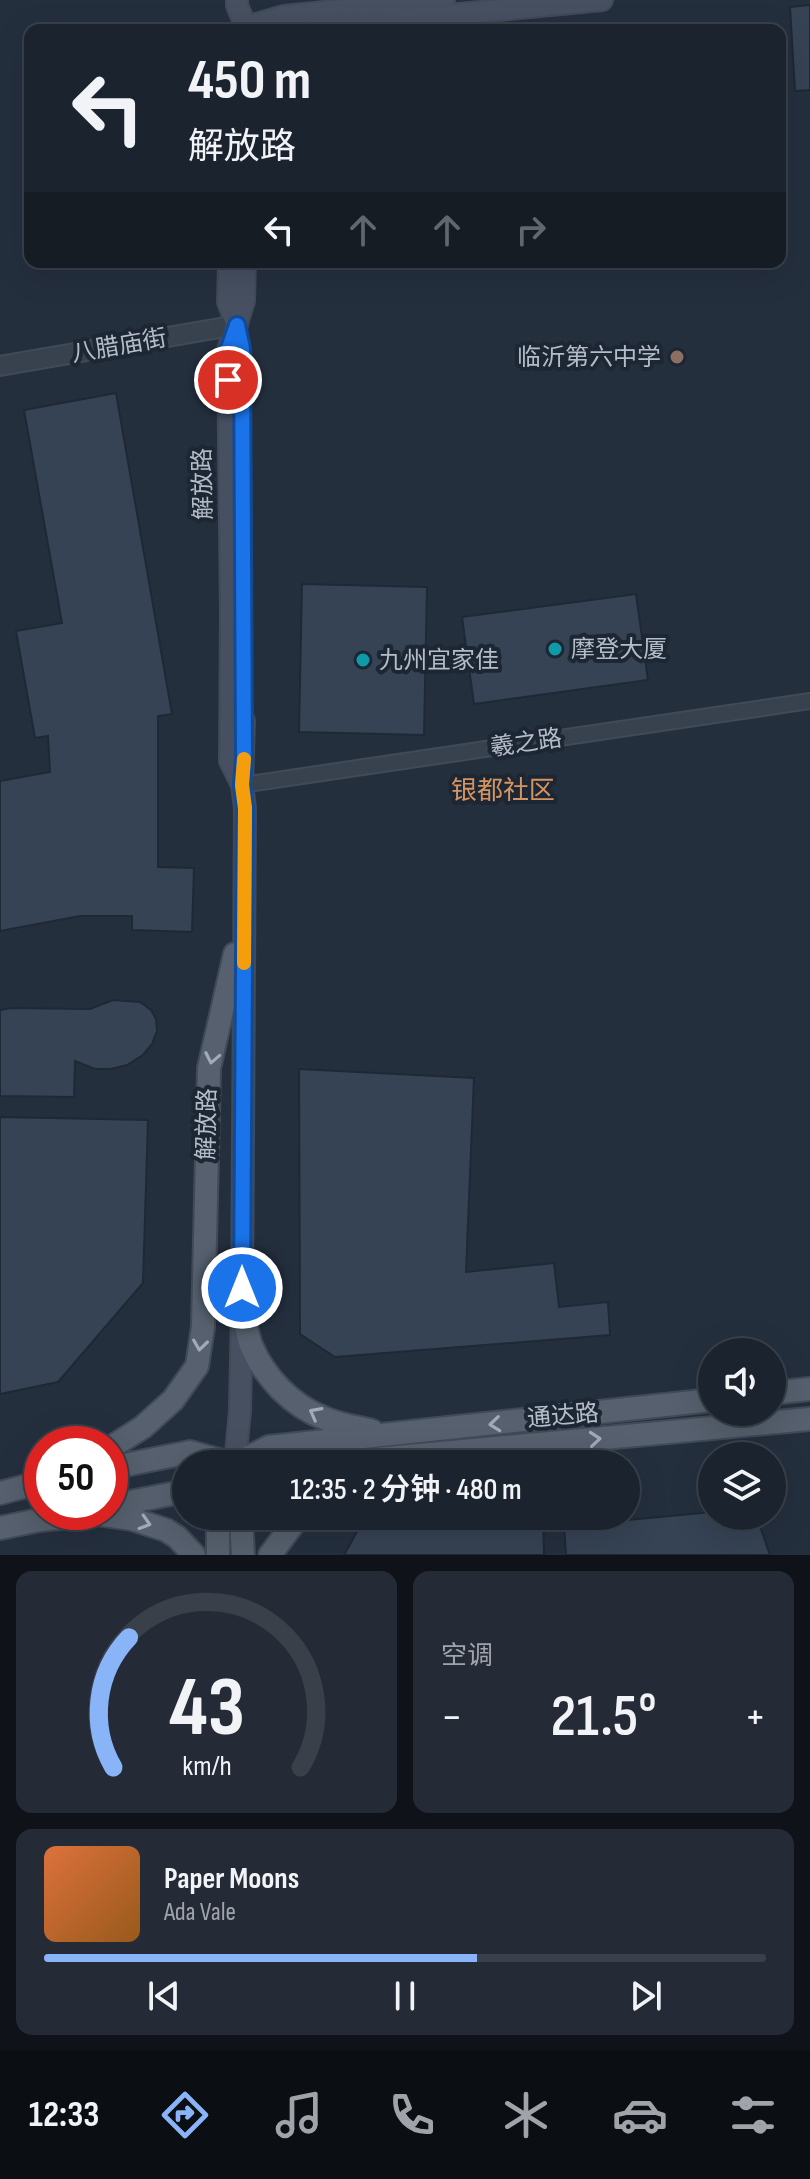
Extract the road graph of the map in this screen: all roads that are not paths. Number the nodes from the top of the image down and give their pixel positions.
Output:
1 (237, 0) edge
2 (251, 0) edge
3 (444, 0) edge
4 (602, 0) edge
5 (244, 24) edge
6 (247, 24) edge
7 (261, 24) edge
8 (357, 24) edge
9 (229, 268) edge
10 (245, 268) edge
11 (237, 325) junction
12 (0, 366) edge
13 (810, 701) edge
14 (242, 785) junction
15 (235, 954) junction
16 (242, 1309) junction
17 (810, 1389) edge
18 (786, 1392) edge
19 (698, 1402) edge
20 (810, 1419) edge
21 (128, 1437) edge
22 (263, 1450) edge
23 (340, 1450) edge
24 (384, 1450) edge
25 (400, 1450) edge
26 (414, 1450) edge
27 (172, 1456) edge
28 (128, 1464) edge
29 (24, 1487) edge
30 (0, 1493) edge
31 (172, 1494) edge
32 (128, 1502) edge
33 (128, 1518) edge
34 (24, 1523) edge
35 (0, 1528) edge
36 (218, 1530) edge
37 (242, 1530) edge
38 (289, 1530) edge
39 (194, 1555) edge
40 (218, 1555) edge
41 (243, 1555) edge
42 (270, 1555) edge

1 - 5 main road
2 - 6 main road
3 - 7 main road
4 - 8 main road
9 - 11 main road, 解放路
10 - 11 main road, 解放路
11 - 12 street, 八腊庙街
11 - 14 main road, 解放路
13 - 14 street, 羲之路
14 - 15 main road, 解放路
14 - 16 main road, 解放路
15 - 16 main road, 解放路
15 -> 21 main road
24 -> 16 main road
17 - 18 main road
19 -> 25 main road, 通达路
26 -> 20 main road, 通达路
22 - 23 main road, 通达路
27 - 28 main road, 通达路
29 - 30 main road
31 - 32 main road
33 -> 39 main road
34 - 35 main road
36 - 40 main road
37 - 41 main road
38 - 42 main road

